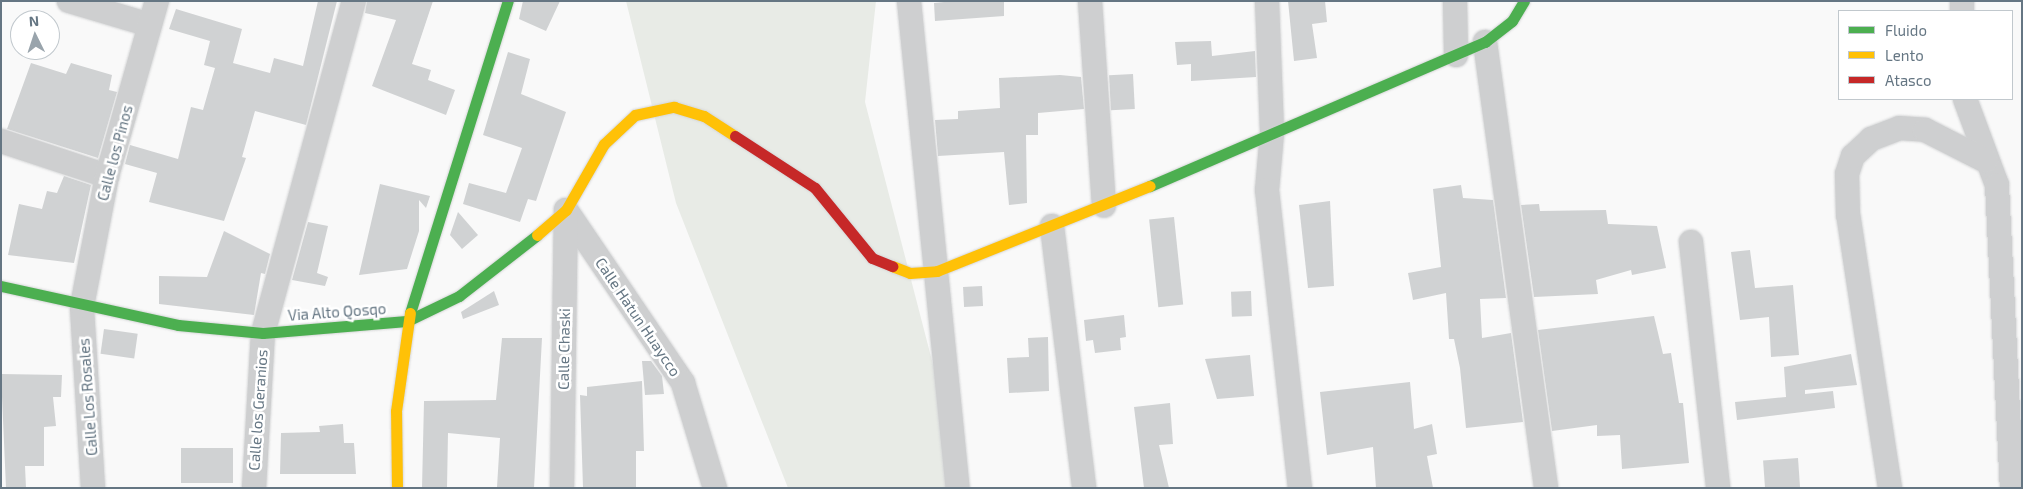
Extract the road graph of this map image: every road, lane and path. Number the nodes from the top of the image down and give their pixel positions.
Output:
1 (70, 1) edge
2 (157, 1) edge
3 (354, 1) edge
4 (508, 1) edge
5 (909, 1) edge
6 (1090, 1) edge
7 (1267, 1) edge
8 (1455, 1) edge
9 (1524, 1) edge
10 (150, 25) junction
11 (1484, 42) junction
12 (1456, 55) junction
13 (1964, 100) edge
14 (1272, 133) junction
15 (1, 142) edge
16 (1986, 161) junction
17 (107, 176) junction
18 (1104, 206) junction
19 (566, 210) junction
20 (1052, 226) junction
21 (1691, 242) dead end
22 (937, 271) junction
23 (1, 286) edge
24 (82, 306) junction
25 (407, 322) junction
26 (263, 333) junction
27 (697, 429) junction
28 (92, 488) edge
29 (254, 488) edge
30 (397, 488) edge
31 (562, 488) edge
32 (698, 488) edge
33 (715, 488) edge
34 (958, 488) edge
35 (1084, 488) edge
36 (1300, 488) edge
37 (1546, 488) edge
38 (1718, 488) edge
39 (1890, 488) edge
40 (2012, 488) edge

1 - 10 street
2 - 10 street, Calle los Pinos
3 - 26 street, Calle los Geranios
4 - 25 street
5 - 22 street
6 - 18 street
7 - 14 street
8 - 12 street
9 - 11 street, Via Alto Qosqo
10 - 17 street, Calle los Pinos
11 - 12 street, Via Alto Qosqo
11 - 37 street
12 - 14 street, Via Alto Qosqo
13 - 16 street
14 - 18 street, Via Alto Qosqo
14 - 36 street
15 - 17 street
16 - 39 street
16 - 40 street
17 - 24 street, Calle los Pinos
18 - 20 street, Via Alto Qosqo
19 - 22 street, Via Alto Qosqo
19 - 25 street, Via Alto Qosqo
19 - 27 street, Calle Hatun Huaycco
19 - 31 street, Calle Chaski
20 - 22 street, Via Alto Qosqo
20 - 35 street
21 - 38 street
22 - 34 street
23 - 24 street, Via Alto Qosqo
24 - 26 street, Via Alto Qosqo
24 - 28 street, Calle Los Rosales
25 - 26 street, Via Alto Qosqo
25 - 30 street
26 - 29 street, Calle los Geranios
27 - 32 street
27 - 33 street, Calle Hatun Huaycco

